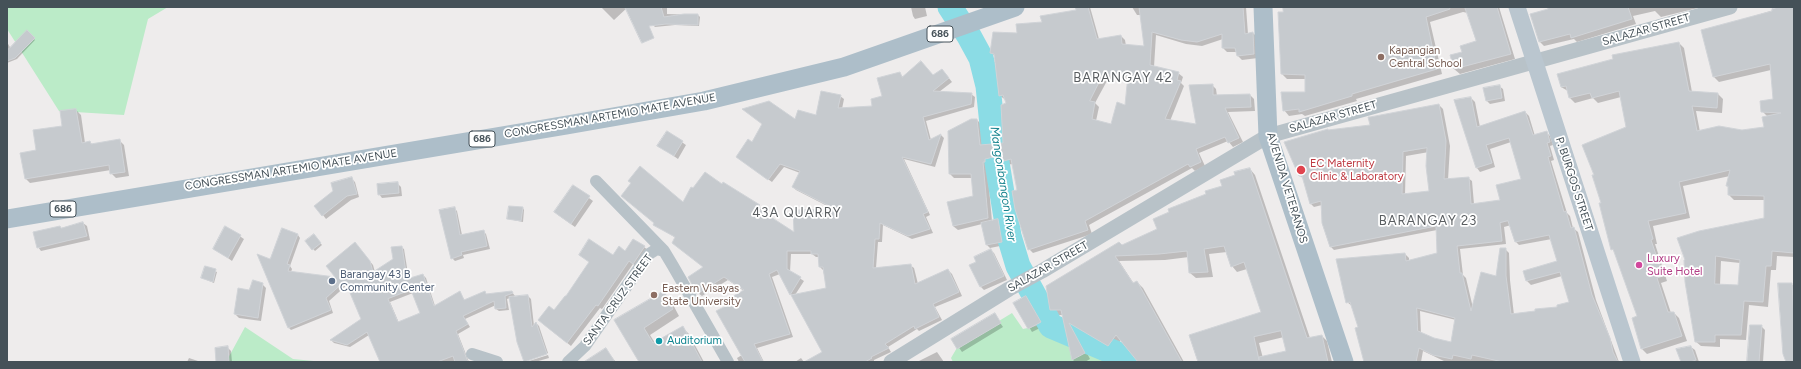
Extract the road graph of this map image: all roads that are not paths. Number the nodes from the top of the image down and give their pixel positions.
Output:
1 (1014, 7) edge
2 (1263, 7) edge
3 (1516, 7) edge
4 (1730, 7) edge
5 (1534, 61) junction
6 (1268, 136) junction
7 (596, 182) dead end
8 (7, 219) edge
9 (664, 251) junction
10 (472, 354) dead end
11 (497, 362) edge
12 (568, 362) edge
13 (728, 362) edge
14 (891, 362) edge
15 (1344, 362) edge
16 (1632, 362) edge

1 - 8 main road, CONGRESSMAN ARTEMIO MATE AVENUE / 686
2 - 6 main road, AVENIDA VETERANOS
3 - 5 main road, P. BURGOS STREET
4 - 5 street, SALAZAR STREET
5 - 6 street, SALAZAR STREET
5 - 16 main road, P. BURGOS STREET
6 - 14 street, SALAZAR STREET
6 - 15 main road, AVENIDA VETERANOS
7 - 9 street
9 - 12 street, SANTA CRUZ STREET
9 - 13 street, SANTA CRUZ STREET
10 - 11 street

